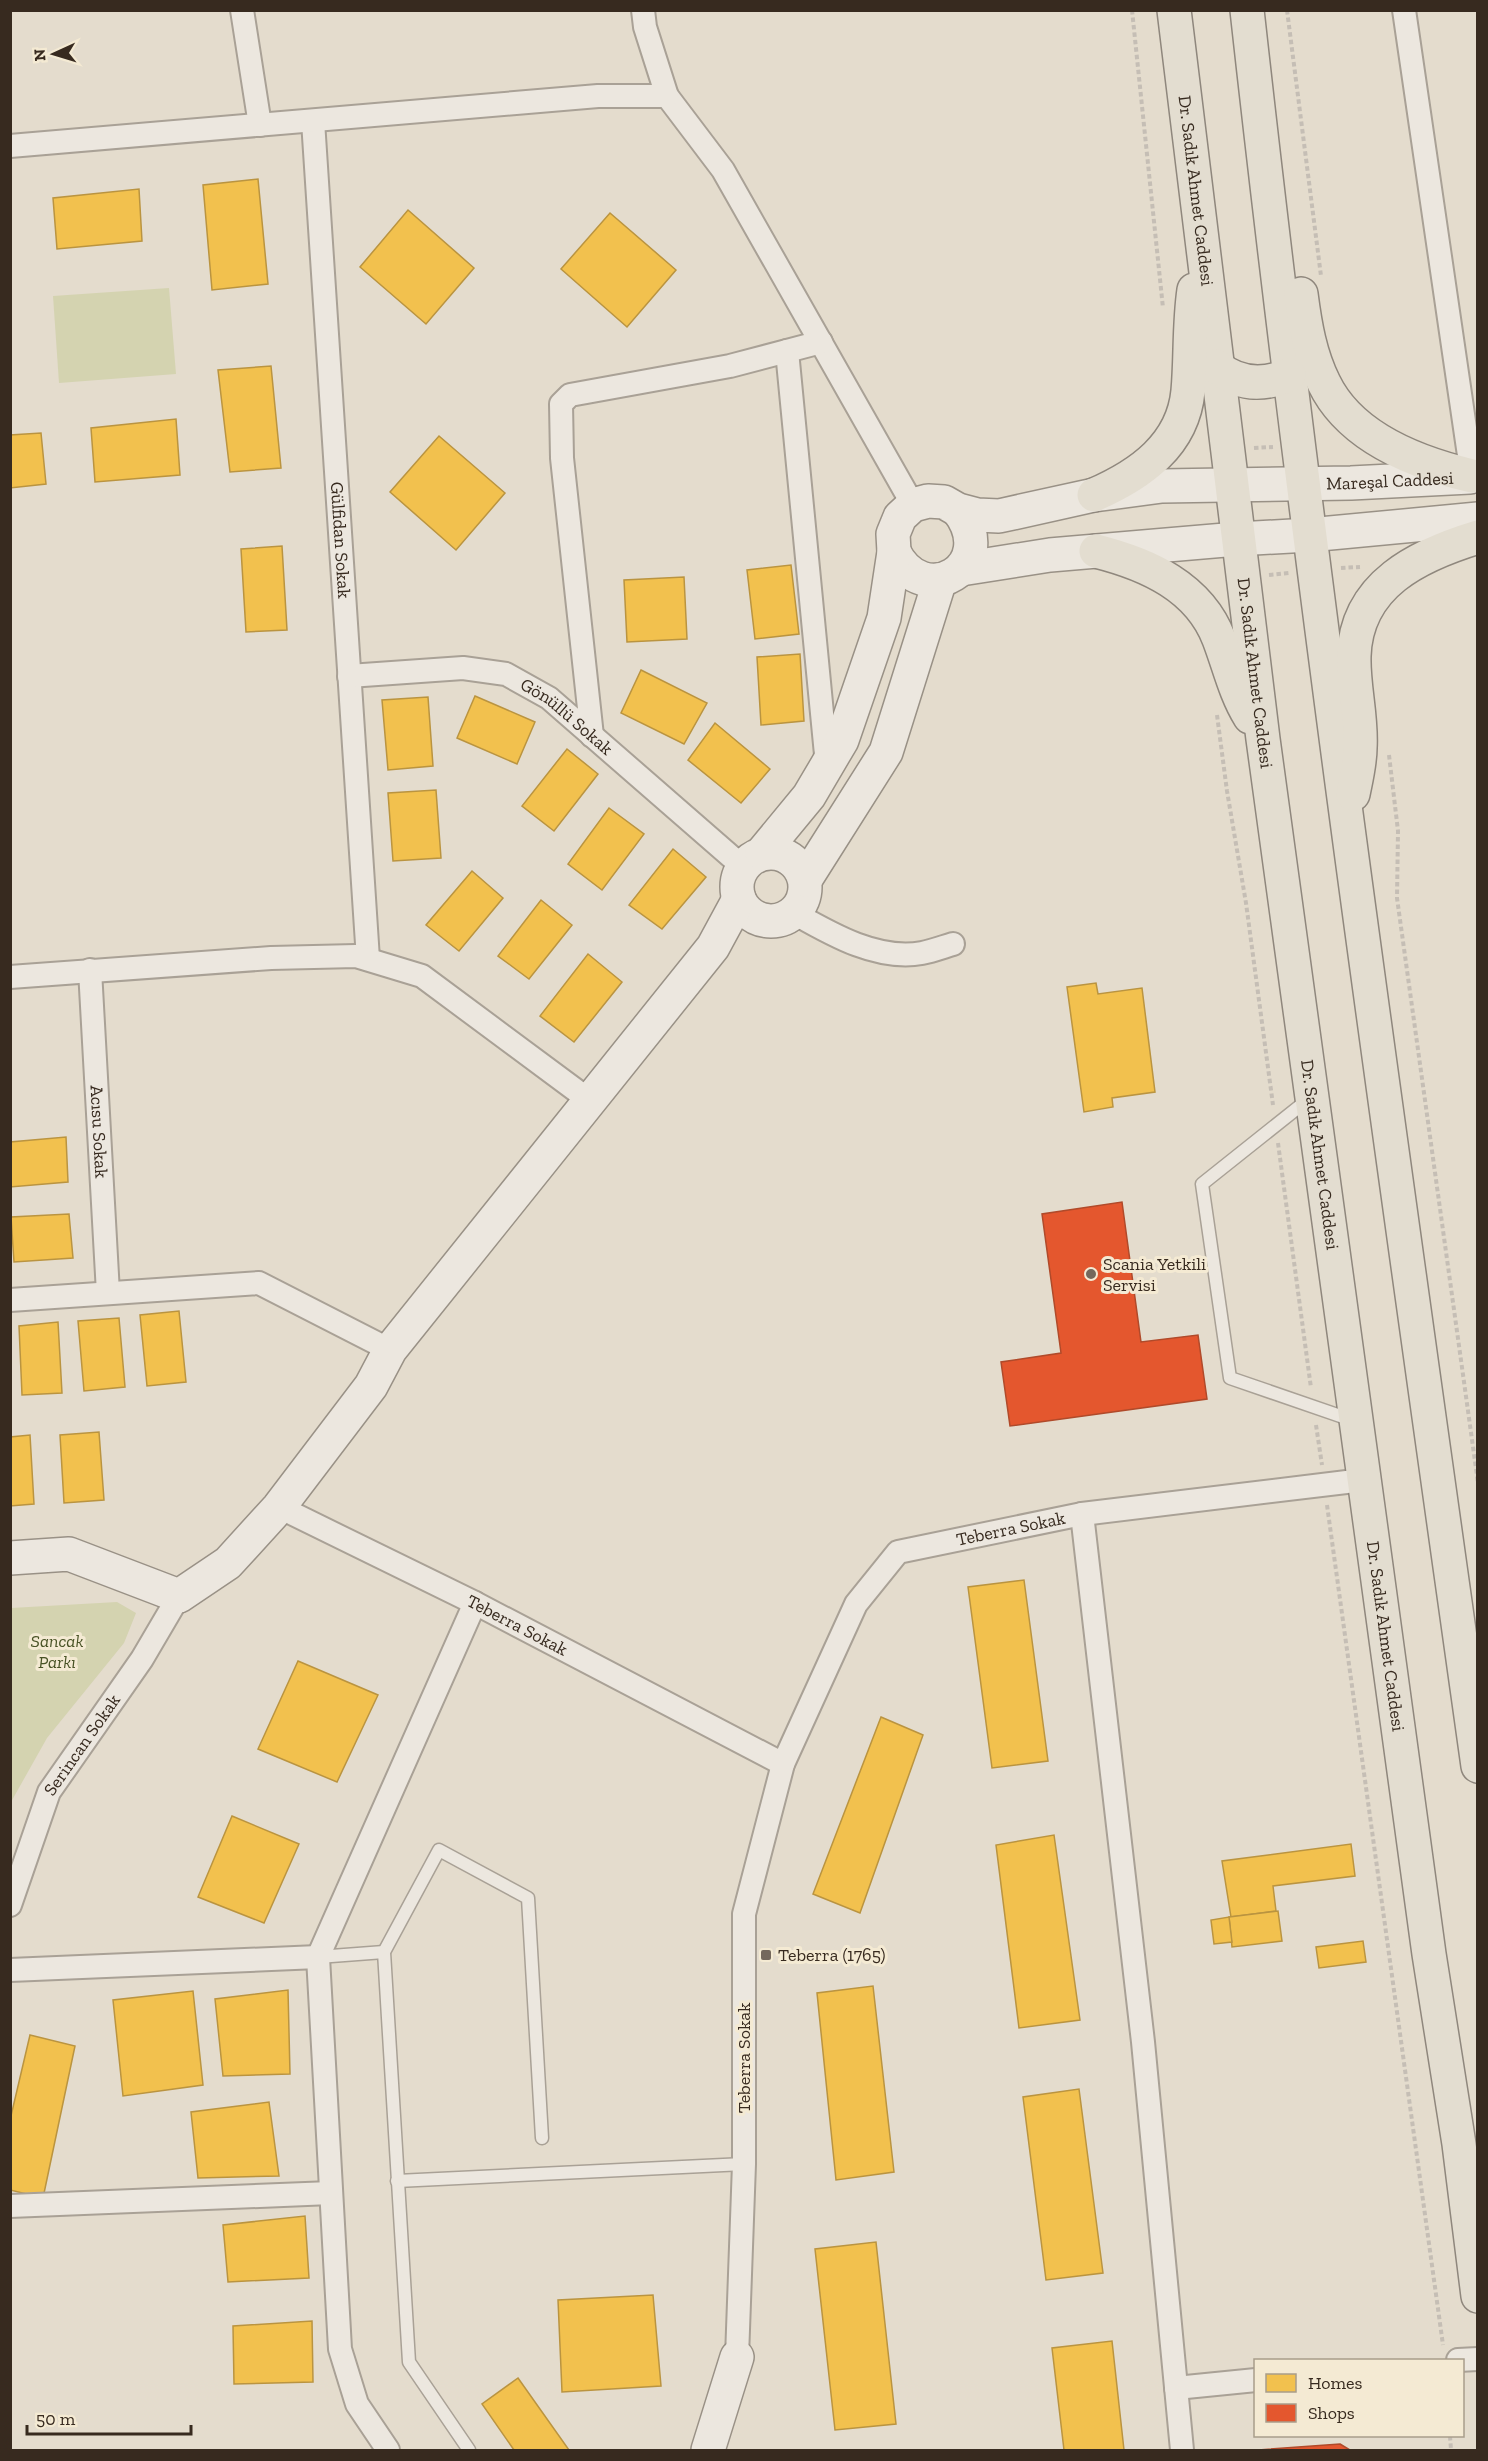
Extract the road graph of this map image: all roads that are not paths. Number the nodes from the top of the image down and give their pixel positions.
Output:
1 (242, 10) edge
2 (643, 10) edge
3 (1174, 10) edge
4 (1247, 10) edge
5 (1404, 10) edge
6 (667, 96) junction
7 (313, 121) junction
8 (260, 125) junction
9 (10, 146) edge
10 (1267, 190) junction
11 (1203, 257) junction
12 (821, 342) junction
13 (787, 351) junction
14 (1216, 366) junction
15 (1289, 375) junction
16 (1474, 476) edge
17 (1303, 484) junction
18 (1230, 485) junction
19 (1094, 495) junction
20 (913, 505) junction
21 (958, 510) junction
22 (1478, 519) edge
23 (1309, 535) junction
24 (1478, 537) edge
25 (1238, 539) junction
26 (1096, 550) junction
27 (894, 552) junction
28 (950, 574) junction
29 (349, 676) junction
30 (592, 736) junction
31 (1263, 739) junction
32 (827, 765) junction
33 (1346, 818) junction
34 (752, 860) junction
35 (805, 880) junction
36 (749, 909) junction
37 (794, 913) junction
38 (953, 944) dead end
39 (368, 960) junction
40 (90, 970) junction
41 (10, 977) edge
42 (1311, 1098) junction
43 (589, 1100) junction
44 (108, 1293) junction
45 (10, 1300) edge
46 (390, 1350) junction
47 (1355, 1421) junction
48 (1363, 1480) junction
49 (279, 1507) junction
50 (1082, 1514) junction
51 (10, 1558) edge
52 (178, 1596) junction
53 (476, 1603) junction
54 (783, 1764) junction
55 (1478, 1766) edge
56 (10, 1905) edge
57 (384, 1952) junction
58 (318, 1956) junction
59 (10, 1970) edge
60 (542, 2138) dead end
61 (744, 2164) junction
62 (397, 2181) junction
63 (332, 2193) junction
64 (10, 2206) edge
65 (1478, 2296) edge
66 (737, 2357) joint
67 (1254, 2380) edge
68 (1176, 2388) junction
69 (387, 2451) edge
70 (469, 2451) edge
71 (708, 2451) edge
72 (1182, 2451) edge

1 - 8 street
2 - 6 street
3 - 11 main road, Dr. Sadık Ahmet Caddesi
4 - 10 main road
5 - 16 street
6 - 7 street
6 - 12 street
7 - 8 street
7 - 29 street, Gülfidan Sokak
8 - 9 street
10 - 15 main road
10 - 16 main road
11 - 14 main road, Dr. Sadık Ahmet Caddesi
11 - 19 main road
12 - 13 street
12 - 20 street
13 - 30 street
13 - 32 street
14 - 15 main road
14 - 18 main road, Dr. Sadık Ahmet Caddesi
15 - 17 main road
16 - 17 street, Mareşal Caddesi
17 - 18 street, Mareşal Caddesi
17 - 23 main road
18 - 19 street, Mareşal Caddesi
18 - 25 main road, Dr. Sadık Ahmet Caddesi
19 - 21 street, Mareşal Caddesi
20 - 21 street
20 - 27 street
21 - 28 street
22 - 23 street
23 - 25 street
23 - 33 main road
24 - 33 main road
25 - 26 street
25 - 31 main road, Dr. Sadık Ahmet Caddesi
26 - 28 street
26 - 31 main road
27 - 28 street
27 - 32 street
28 - 35 street
29 - 30 street, Gönüllü Sokak
29 - 39 street, Gülfidan Sokak
30 - 34 street, Gönüllü Sokak
31 - 42 main road, Dr. Sadık Ahmet Caddesi
32 - 34 street
33 - 55 main road
34 - 35 street
34 - 36 street
35 - 37 street
36 - 37 street
36 - 43 street
37 - 38 street
39 - 40 street
39 - 43 street
40 - 41 street
40 - 44 street, Acısu Sokak
42 - 47 main road, Dr. Sadık Ahmet Caddesi
42 - 47 lane
43 - 46 street
44 - 45 street
44 - 46 street
46 - 49 street
47 - 48 main road, Dr. Sadık Ahmet Caddesi
48 - 50 street, Teberra Sokak
48 - 65 main road, Dr. Sadık Ahmet Caddesi
49 - 52 street
49 - 53 street, Teberra Sokak
50 - 54 street, Teberra Sokak
50 - 68 street
51 - 52 street
52 - 56 street, Serincan Sokak
53 - 54 street, Teberra Sokak
53 - 58 street
54 - 61 street, Teberra Sokak
57 - 58 lane
57 - 60 lane
57 - 62 lane
58 - 59 street
58 - 63 street
61 - 62 lane
61 - 66 street, Teberra Sokak
62 - 70 lane
63 - 64 street
63 - 69 street
66 - 71 street
67 - 68 street
68 - 72 street

